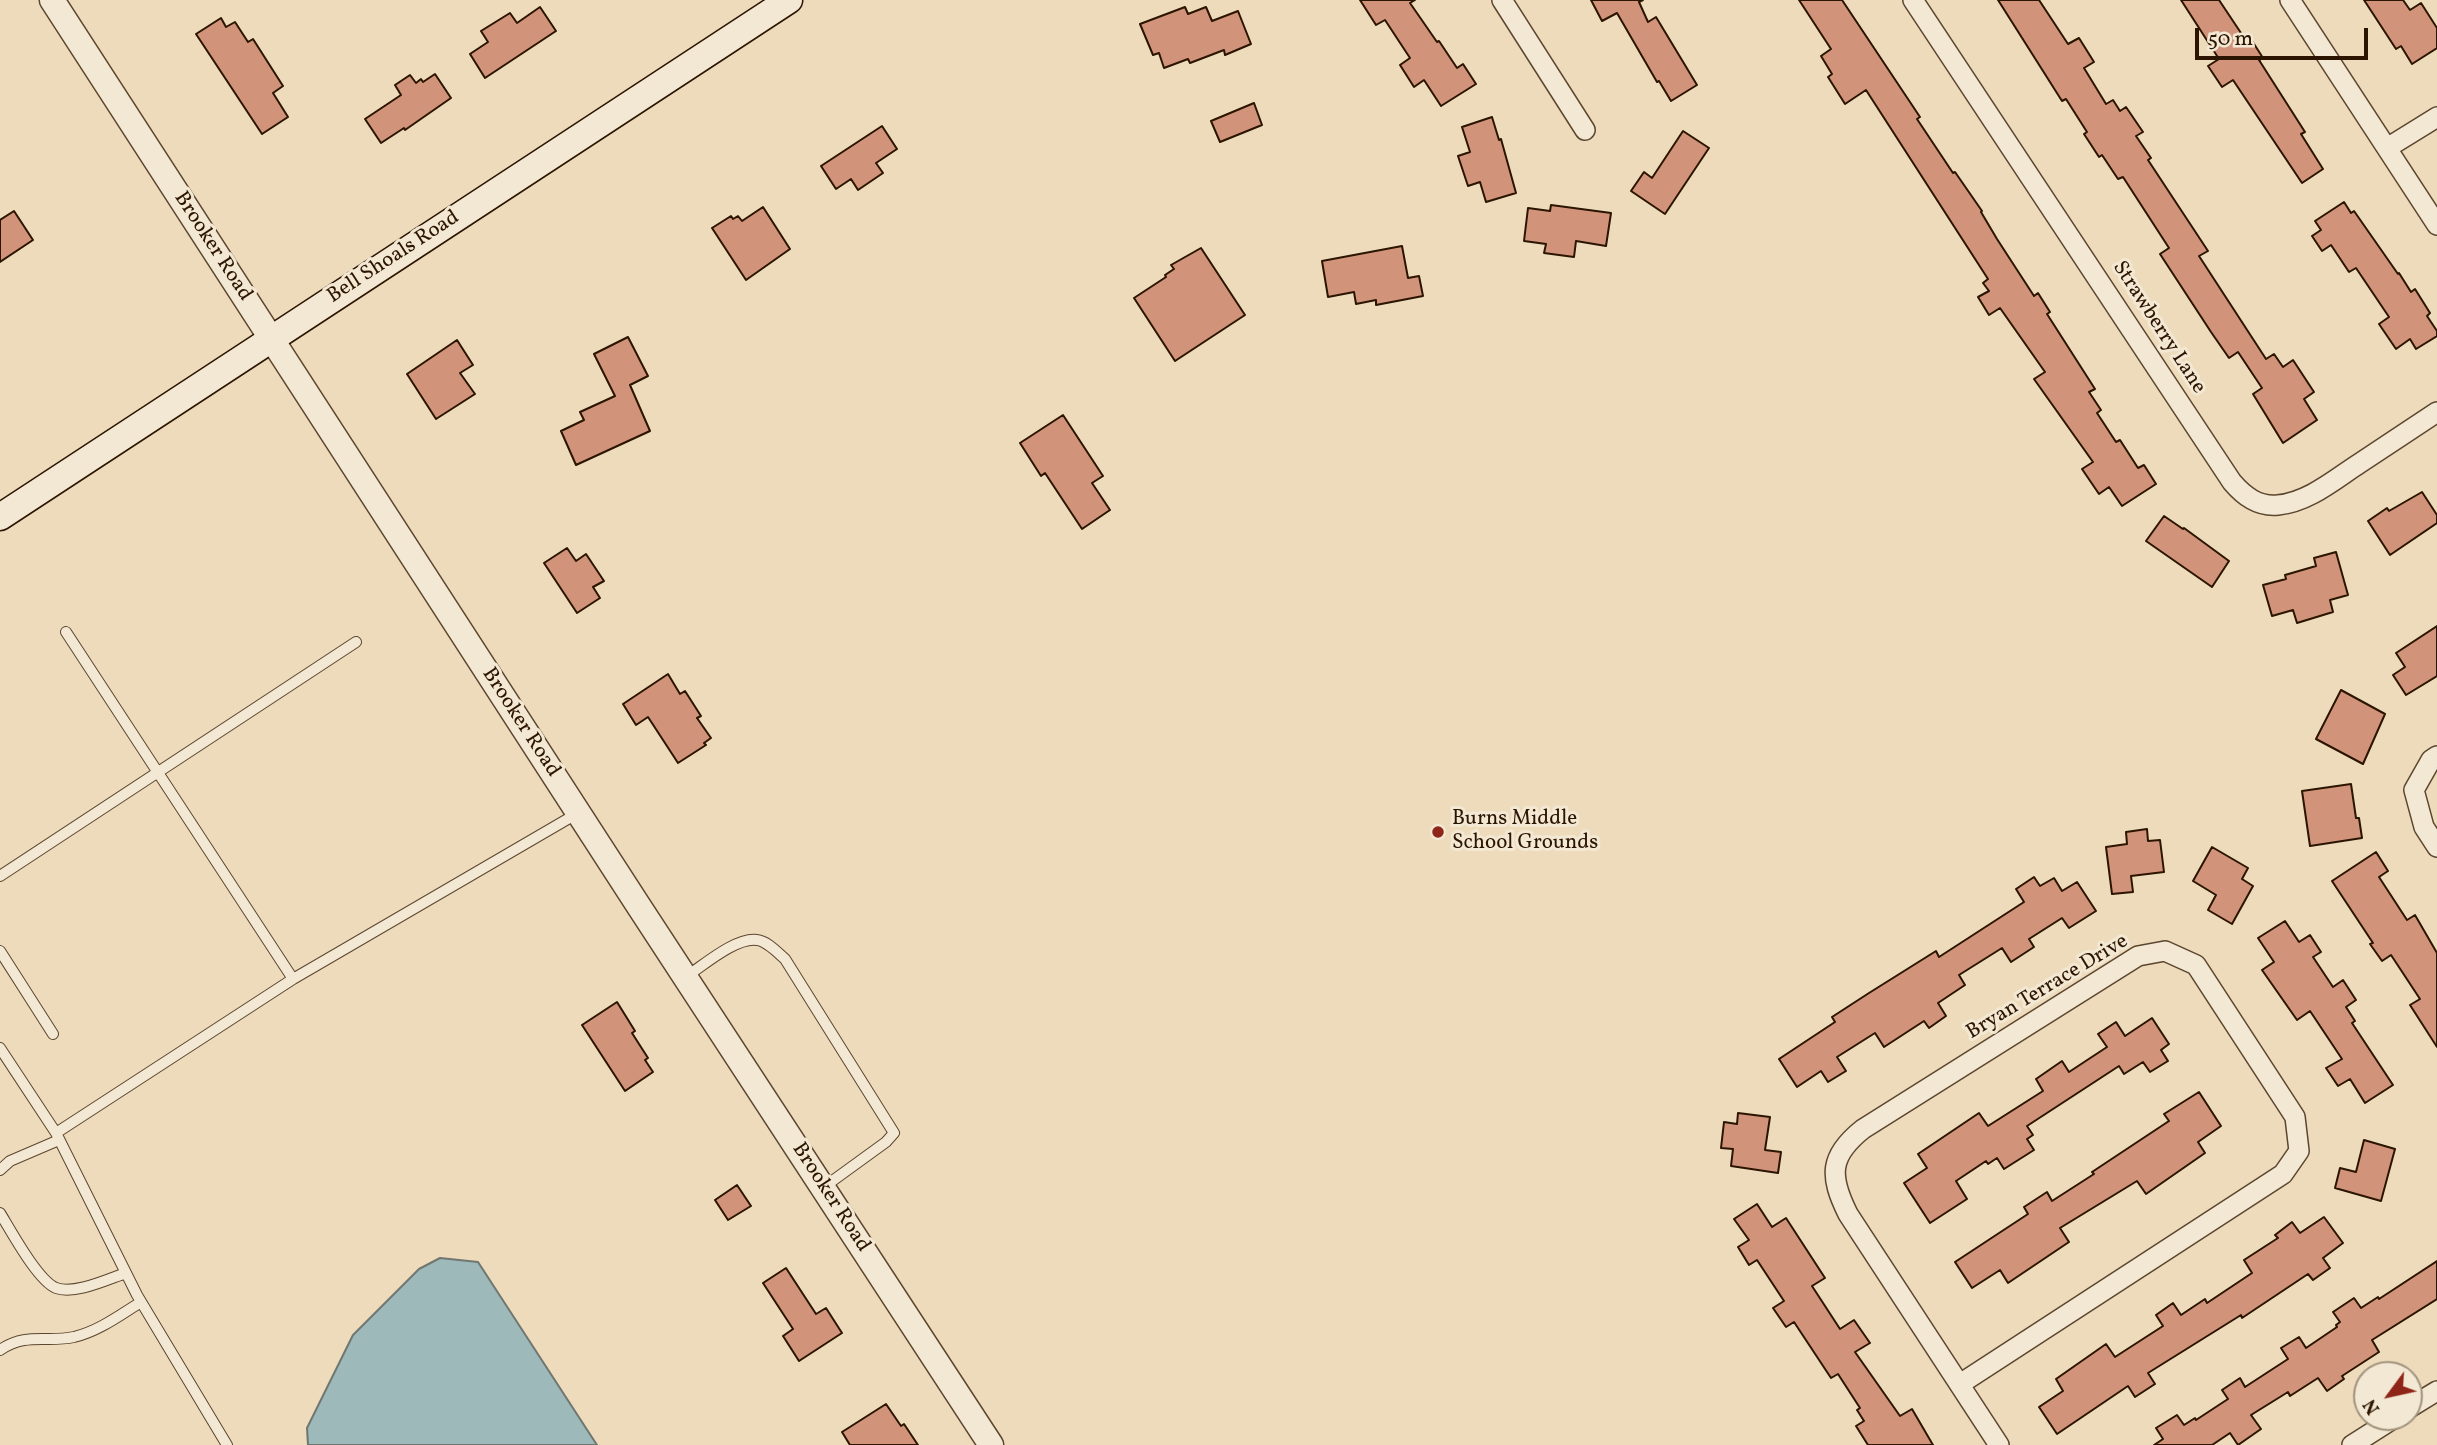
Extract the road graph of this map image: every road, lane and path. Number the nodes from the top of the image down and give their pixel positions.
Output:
1 (52, 0) edge
2 (789, 0) edge
3 (1502, 0) edge
4 (1913, 0) edge
5 (2290, 0) edge
6 (2437, 117) edge
7 (1585, 130) dead end
8 (2387, 148) junction
9 (2437, 225) edge
10 (271, 338) junction
11 (2437, 412) edge
12 (0, 517) edge
13 (66, 632) dead end
14 (356, 642) dead end
15 (2437, 756) edge
16 (158, 772) junction
17 (578, 813) junction
18 (2437, 848) edge
19 (0, 876) edge
20 (0, 951) edge
21 (685, 977) junction
22 (293, 979) junction
23 (54, 1034) dead end
24 (0, 1048) edge
25 (57, 1137) junction
26 (0, 1170) edge
27 (824, 1187) junction
28 (0, 1213) edge
29 (126, 1273) junction
30 (141, 1302) junction
31 (0, 1350) edge
32 (1959, 1384) junction
33 (2374, 1431) edge
34 (227, 1445) edge
35 (991, 1445) edge
36 (1999, 1445) edge
37 (2352, 1445) edge

1 - 10 street, Brooker Road
2 - 10 main road, Bell Shoals Road
3 - 7 street
4 - 11 street, Strawberry Lane
5 - 8 street
6 - 8 street
8 - 9 street
10 - 12 main road, Bell Shoals Road
10 - 17 street, Brooker Road
13 - 16 lane
14 - 16 lane
15 - 18 street
16 - 19 lane
16 - 22 lane
17 - 21 street, Brooker Road
17 - 22 lane
20 - 23 lane
21 - 27 street, Brooker Road
21 - 27 lane
22 - 25 lane
24 - 25 lane
25 - 26 lane
25 - 29 lane
27 - 35 street, Brooker Road
28 - 29 lane
29 - 30 lane
30 - 31 lane
30 - 34 lane
32 - 32 street, Bryan Terrace Drive
32 - 36 street, Bryan Terrace Drive
33 - 37 street

